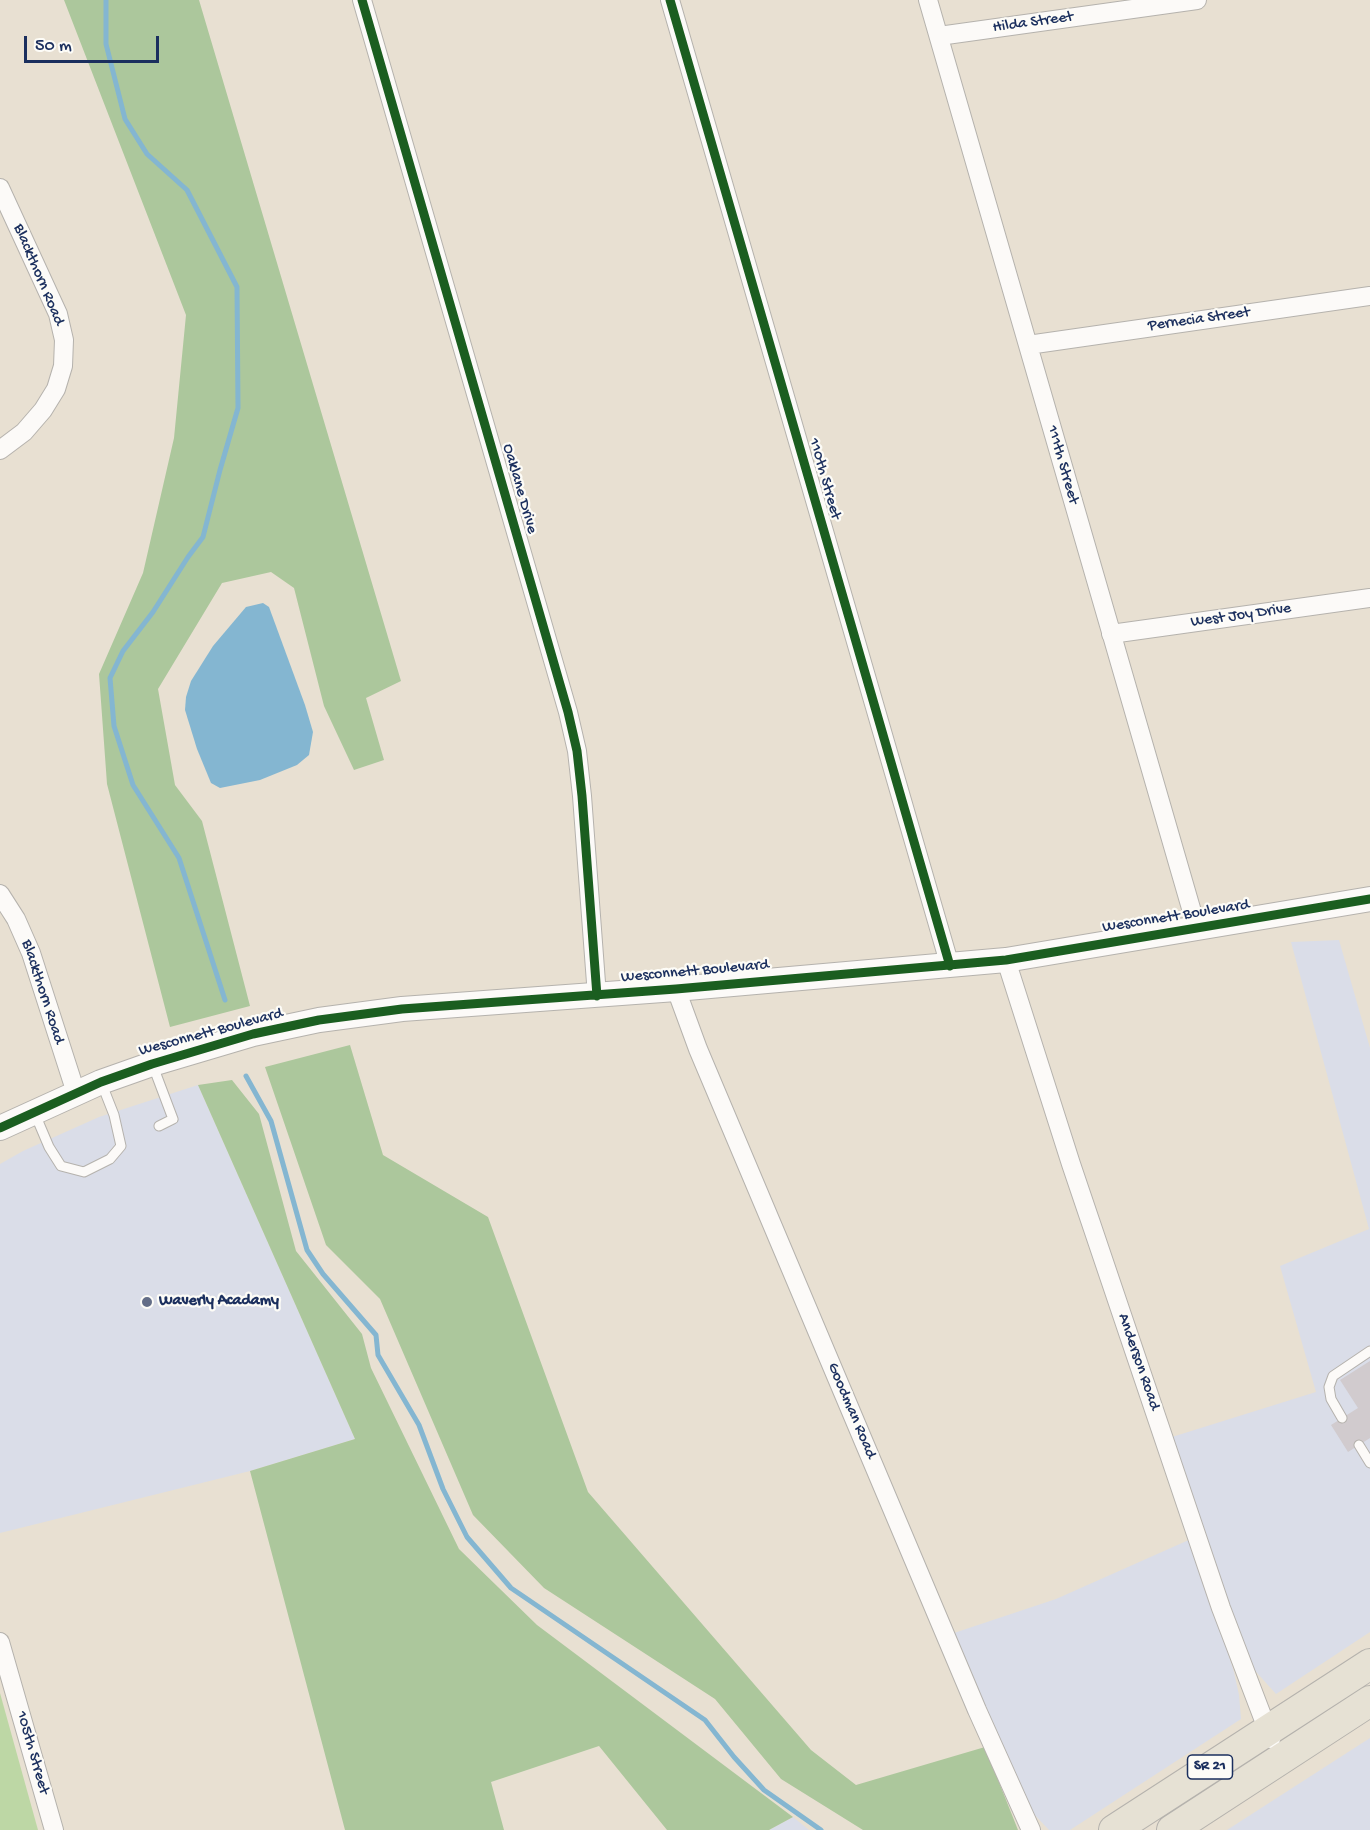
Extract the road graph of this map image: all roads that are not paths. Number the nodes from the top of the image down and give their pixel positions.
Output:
1 (362, 0) edge
2 (670, 0) edge
3 (928, 0) edge
4 (1197, 0) edge
5 (939, 36) junction
6 (0, 188) edge
7 (1370, 296) edge
8 (1028, 345) junction
9 (0, 450) edge
10 (1370, 598) edge
11 (1111, 634) junction
12 (0, 894) edge
13 (1370, 899) edge
14 (1197, 929) junction
15 (1006, 960) junction
16 (950, 966) junction
17 (676, 989) junction
18 (597, 996) junction
19 (152, 1064) junction
20 (101, 1082) junction
21 (76, 1093) junction
22 (34, 1112) junction
23 (159, 1126) dead end
24 (0, 1128) edge
25 (1370, 1352) edge
26 (1342, 1418) dead end
27 (1359, 1445) dead end
28 (1370, 1463) edge
29 (0, 1642) edge
30 (1370, 1664) edge
31 (1370, 1701) edge
32 (1268, 1730) junction
33 (1278, 1761) junction
34 (54, 1830) edge
35 (1031, 1830) edge
36 (1114, 1830) edge
37 (1172, 1830) edge

1 - 18 street, Oaklane Drive
2 - 16 street, 110th Street
3 - 5 street, 111th Street
4 - 5 street, Hilda Street
5 - 8 street, 111th Street
6 - 9 street, Blackthorn Road
7 - 8 street, Pernecia Street
8 - 11 street, 111th Street
10 - 11 street, West Joy Drive
11 - 14 street, 111th Street
12 - 21 street, Blackthorn Road
13 - 14 street, Wesconnett Boulevard
14 - 15 street, Wesconnett Boulevard
15 - 16 street, Wesconnett Boulevard
15 - 32 street, Anderson Road
16 - 17 street, Wesconnett Boulevard
17 - 18 street, Wesconnett Boulevard
17 - 35 street, Goodman Road
18 - 19 street, Wesconnett Boulevard
19 - 20 street, Wesconnett Boulevard
19 - 23 lane
20 - 21 street, Wesconnett Boulevard
20 - 22 lane
21 - 22 street, Wesconnett Boulevard
22 - 24 street, Wesconnett Boulevard
25 - 26 lane
27 - 28 lane
29 - 34 street, 105th Street
30 - 32 main road, SR 21
31 - 33 main road, SR 21
32 - 33 street, Anderson Road
32 - 36 main road, SR 21
33 - 37 main road, SR 21

